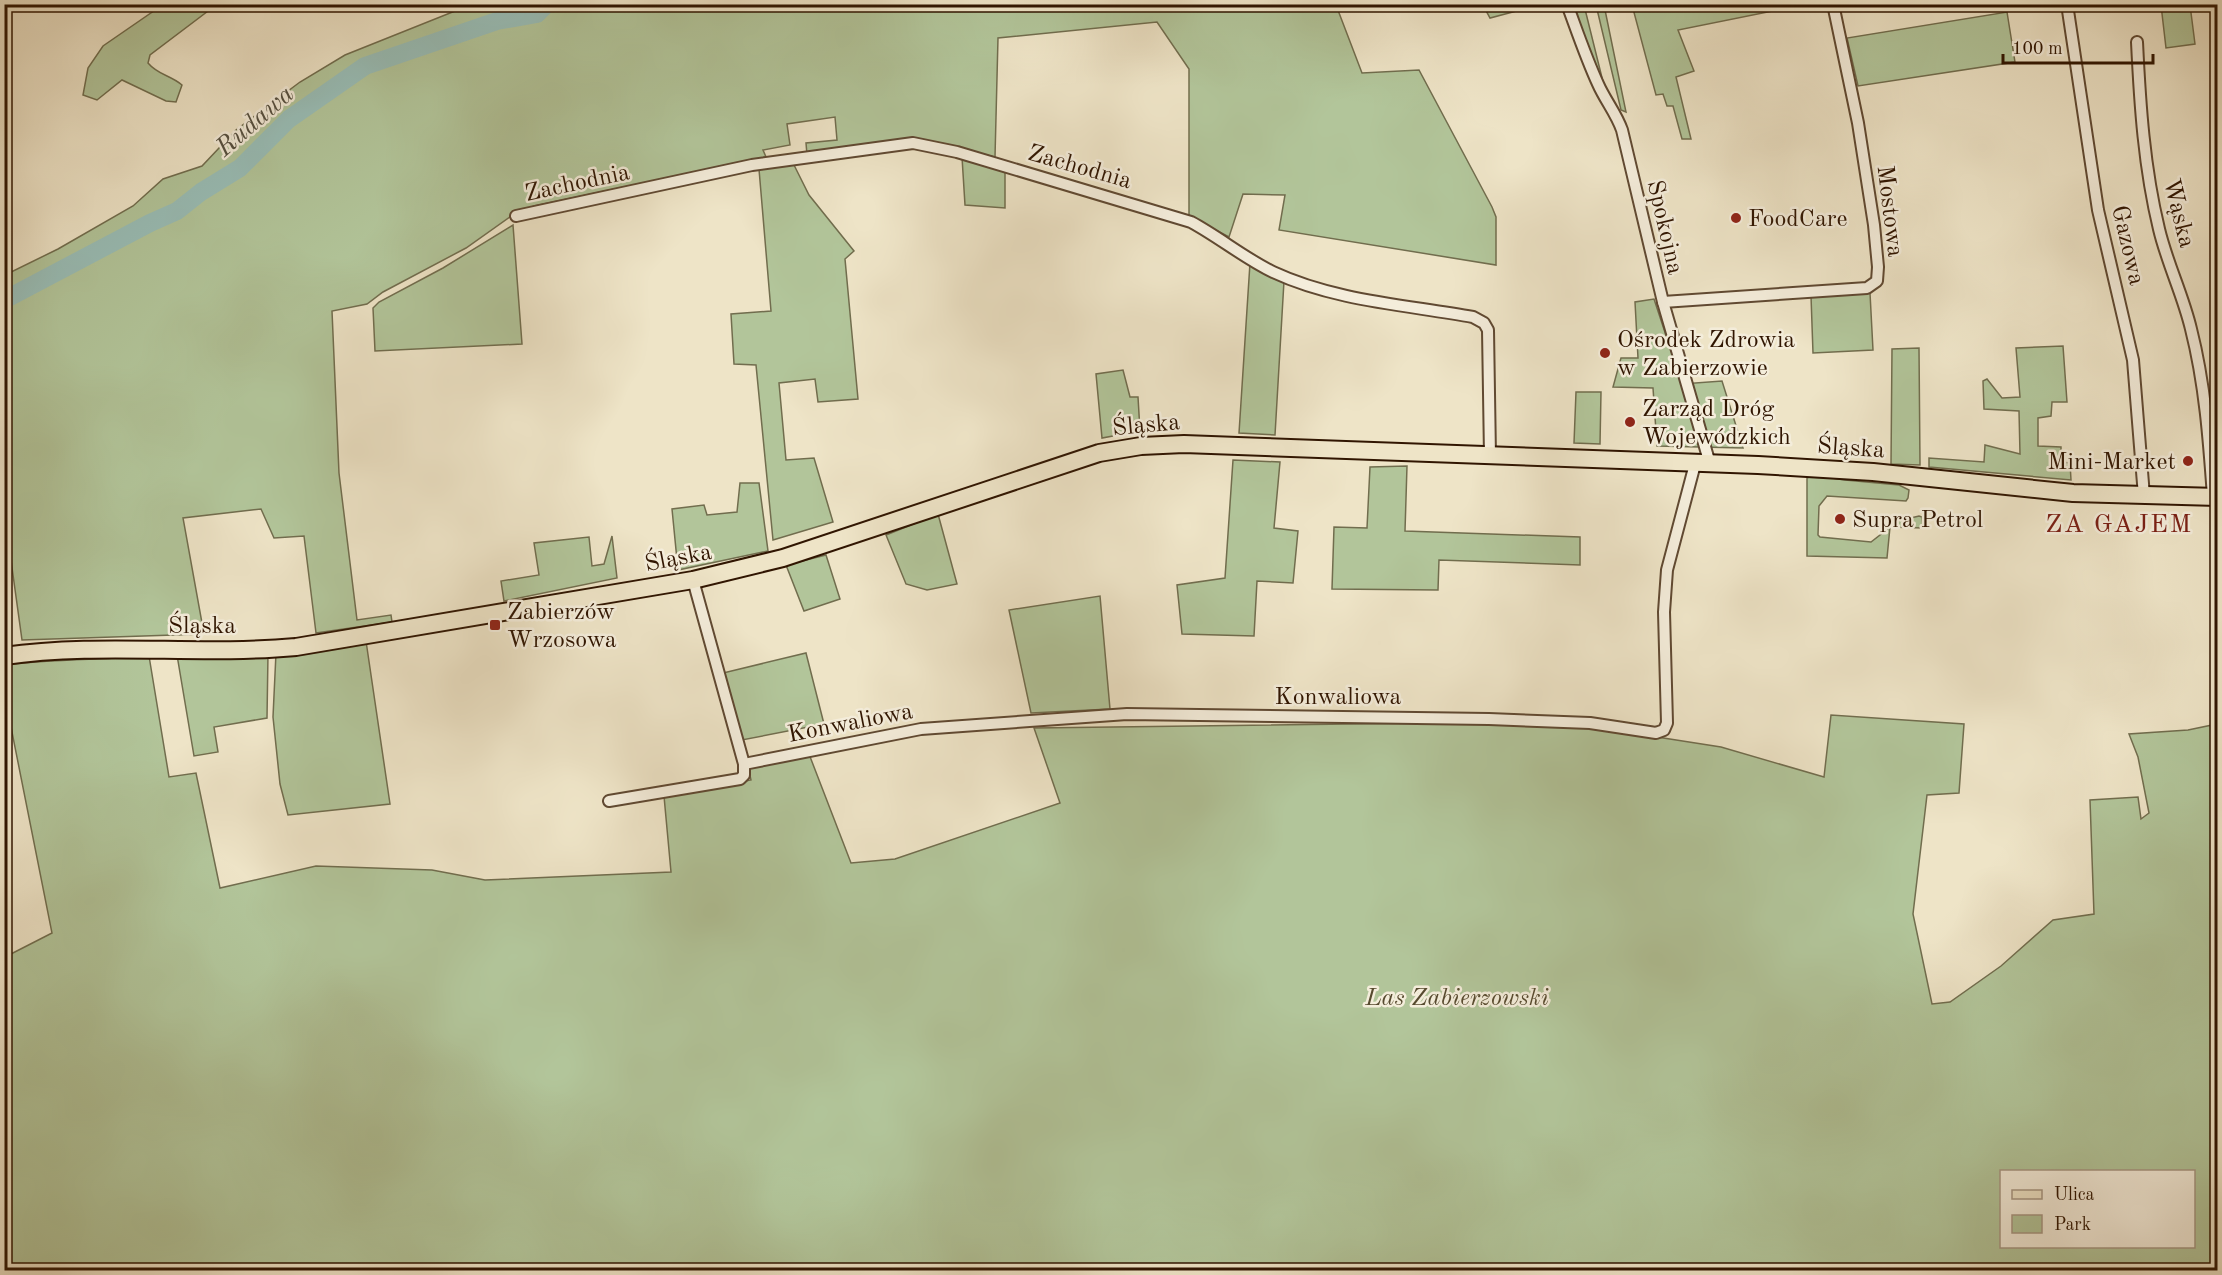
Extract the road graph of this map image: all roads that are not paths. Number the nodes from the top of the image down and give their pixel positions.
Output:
1 (1567, 4) edge
2 (1833, 4) edge
3 (2067, 4) edge
4 (2137, 42) dead end
5 (516, 216) dead end
6 (1663, 302) junction
7 (1490, 456) junction
8 (1703, 464) junction
9 (2144, 496) junction
10 (2215, 497) edge
11 (693, 580) junction
12 (4, 656) edge
13 (744, 764) junction
14 (609, 801) dead end

1 - 6 street, Spokojna
2 - 6 street, Mostowa
3 - 9 street, Gazowa
4 - 10 street, Wąska
5 - 7 street, Zachodnia
6 - 8 street, Spokojna
7 - 8 main road, Śląska
7 - 11 main road, Śląska
8 - 9 main road, Śląska
8 - 13 street, Konwaliowa
9 - 10 main road, Śląska
11 - 12 main road, Śląska
11 - 13 street
13 - 14 street

